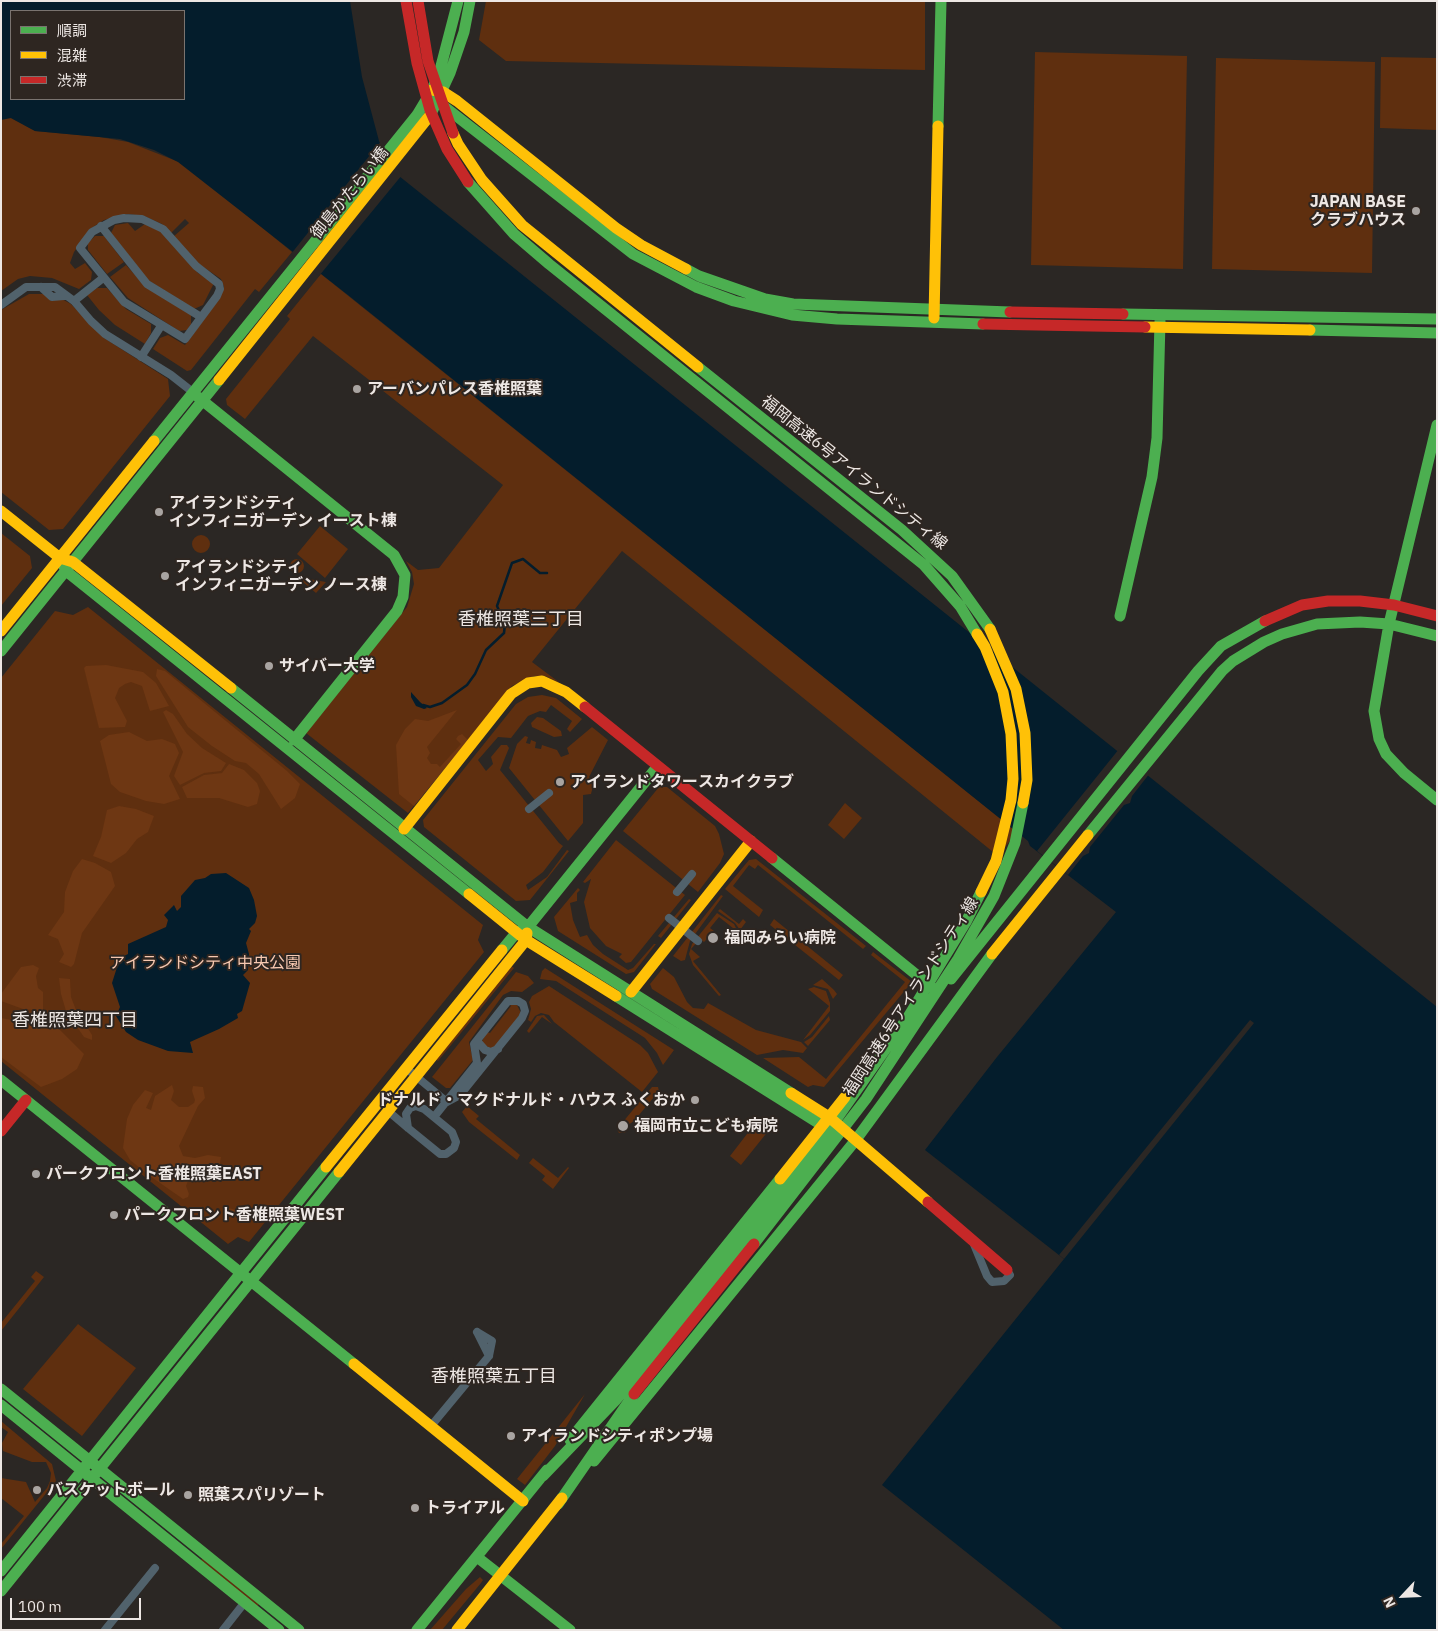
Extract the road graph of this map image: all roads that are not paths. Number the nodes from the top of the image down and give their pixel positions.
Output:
1 (406, 1) edge
2 (418, 1) edge
3 (458, 1) edge
4 (470, 1) edge
5 (941, 1) edge
6 (438, 94) junction
7 (421, 118) junction
8 (102, 226) junction
9 (103, 278) junction
10 (74, 300) junction
11 (1, 305) edge
12 (934, 310) junction
13 (1160, 314) junction
14 (201, 317) junction
15 (1437, 319) edge
16 (934, 322) junction
17 (161, 326) junction
18 (1160, 327) junction
19 (1437, 333) edge
20 (141, 357) junction
21 (194, 393) junction
22 (204, 401) junction
23 (1437, 425) edge
24 (1, 511) edge
25 (60, 558) junction
26 (70, 566) junction
27 (1394, 605) junction
28 (1120, 616) dead end
29 (1437, 616) edge
30 (1389, 624) junction
31 (1, 631) edge
32 (1437, 636) edge
33 (1, 651) edge
34 (294, 740) junction
35 (657, 766) junction
36 (549, 793) dead end
37 (1437, 800) edge
38 (529, 809) dead end
39 (404, 828) junction
40 (751, 842) junction
41 (692, 874) dead end
42 (677, 892) dead end
43 (668, 918) dead end
44 (528, 927) junction
45 (521, 937) junction
46 (698, 941) dead end
47 (630, 992) junction
48 (939, 993) junction
49 (476, 1041) junction
50 (498, 1049) junction
51 (411, 1072) junction
52 (1, 1080) edge
53 (26, 1100) junction
54 (447, 1102) junction
55 (388, 1111) junction
56 (434, 1117) junction
57 (825, 1122) junction
58 (408, 1128) junction
59 (1, 1130) edge
60 (855, 1141) junction
61 (972, 1242) junction
62 (1007, 1270) joint
63 (245, 1276) junction
64 (709, 1293) junction
65 (489, 1356) dead end
66 (1, 1389) edge
67 (620, 1404) junction
68 (1, 1406) edge
69 (431, 1426) junction
70 (84, 1465) junction
71 (94, 1473) junction
72 (543, 1476) junction
73 (523, 1501) junction
74 (558, 1504) junction
75 (477, 1556) junction
76 (155, 1568) dead end
77 (1, 1571) edge
78 (502, 1575) junction
79 (1, 1591) edge
80 (245, 1602) junction
81 (105, 1630) edge
82 (223, 1630) edge
83 (279, 1630) edge
84 (299, 1630) edge
85 (417, 1630) edge
86 (457, 1630) edge
87 (570, 1630) edge

1 - 64 main road, 福岡高速6号アイランドシティ線
2 - 64 main road, 福岡高速6号アイランドシティ線
3 - 6 main road
4 - 6 main road
5 - 12 main road
6 - 7 main road
6 - 12 main road
6 - 16 main road
7 - 21 main road, 御島かたらい橋
7 - 22 main road, 御島かたらい橋
8 - 9 street
8 - 14 street
8 - 14 street
9 - 10 street
9 - 17 street
10 - 11 street
10 - 20 street
12 - 13 main road
12 - 16 main road
13 - 15 main road
13 - 18 main road
14 - 17 street
16 - 18 main road
17 - 20 street
18 - 19 main road
18 - 28 main road
20 - 21 street
21 - 22 main road
21 - 25 main road, 御島かたらい橋
22 - 26 main road, 御島かたらい橋
22 - 34 main road
23 - 27 main road
24 - 25 main road
25 - 26 main road
25 - 31 main road, 御島かたらい橋
26 - 33 main road, 御島かたらい橋
26 - 34 main road
26 - 45 main road
27 - 29 main road
27 - 30 main road
27 - 48 main road
30 - 32 main road
30 - 37 main road
30 - 60 main road
34 - 39 main road
35 - 39 main road
35 - 40 main road
35 - 44 main road
36 - 38 street
39 - 44 main road
40 - 47 main road
40 - 48 main road
41 - 42 street
43 - 46 street
44 - 45 main road
44 - 47 main road
45 - 51 main road
45 - 57 main road
47 - 57 main road
48 - 57 main road
49 - 50 street
49 - 50 street
49 - 54 street
50 - 54 street
51 - 54 street
51 - 55 main road
51 - 63 main road
52 - 53 main road
53 - 59 main road
53 - 63 main road
54 - 56 street
55 - 58 street
55 - 63 main road
56 - 58 street
56 - 58 street
57 - 60 main road
57 - 72 main road
60 - 61 main road
60 - 74 main road
61 - 62 main road
61 - 62 street
63 - 69 main road
63 - 70 main road
63 - 71 main road
64 - 67 main road, 福岡高速6号アイランドシティ線
65 - 69 street
66 - 70 main road
67 - 72 main road
67 - 74 main road
68 - 70 main road
69 - 73 main road
70 - 71 main road
70 - 77 main road
71 - 79 main road
71 - 80 main road
71 - 84 main road
72 - 73 main road
73 - 75 main road
74 - 78 main road
75 - 78 main road
75 - 85 main road
76 - 81 street
78 - 86 main road
78 - 87 main road
80 - 82 street
80 - 83 main road

